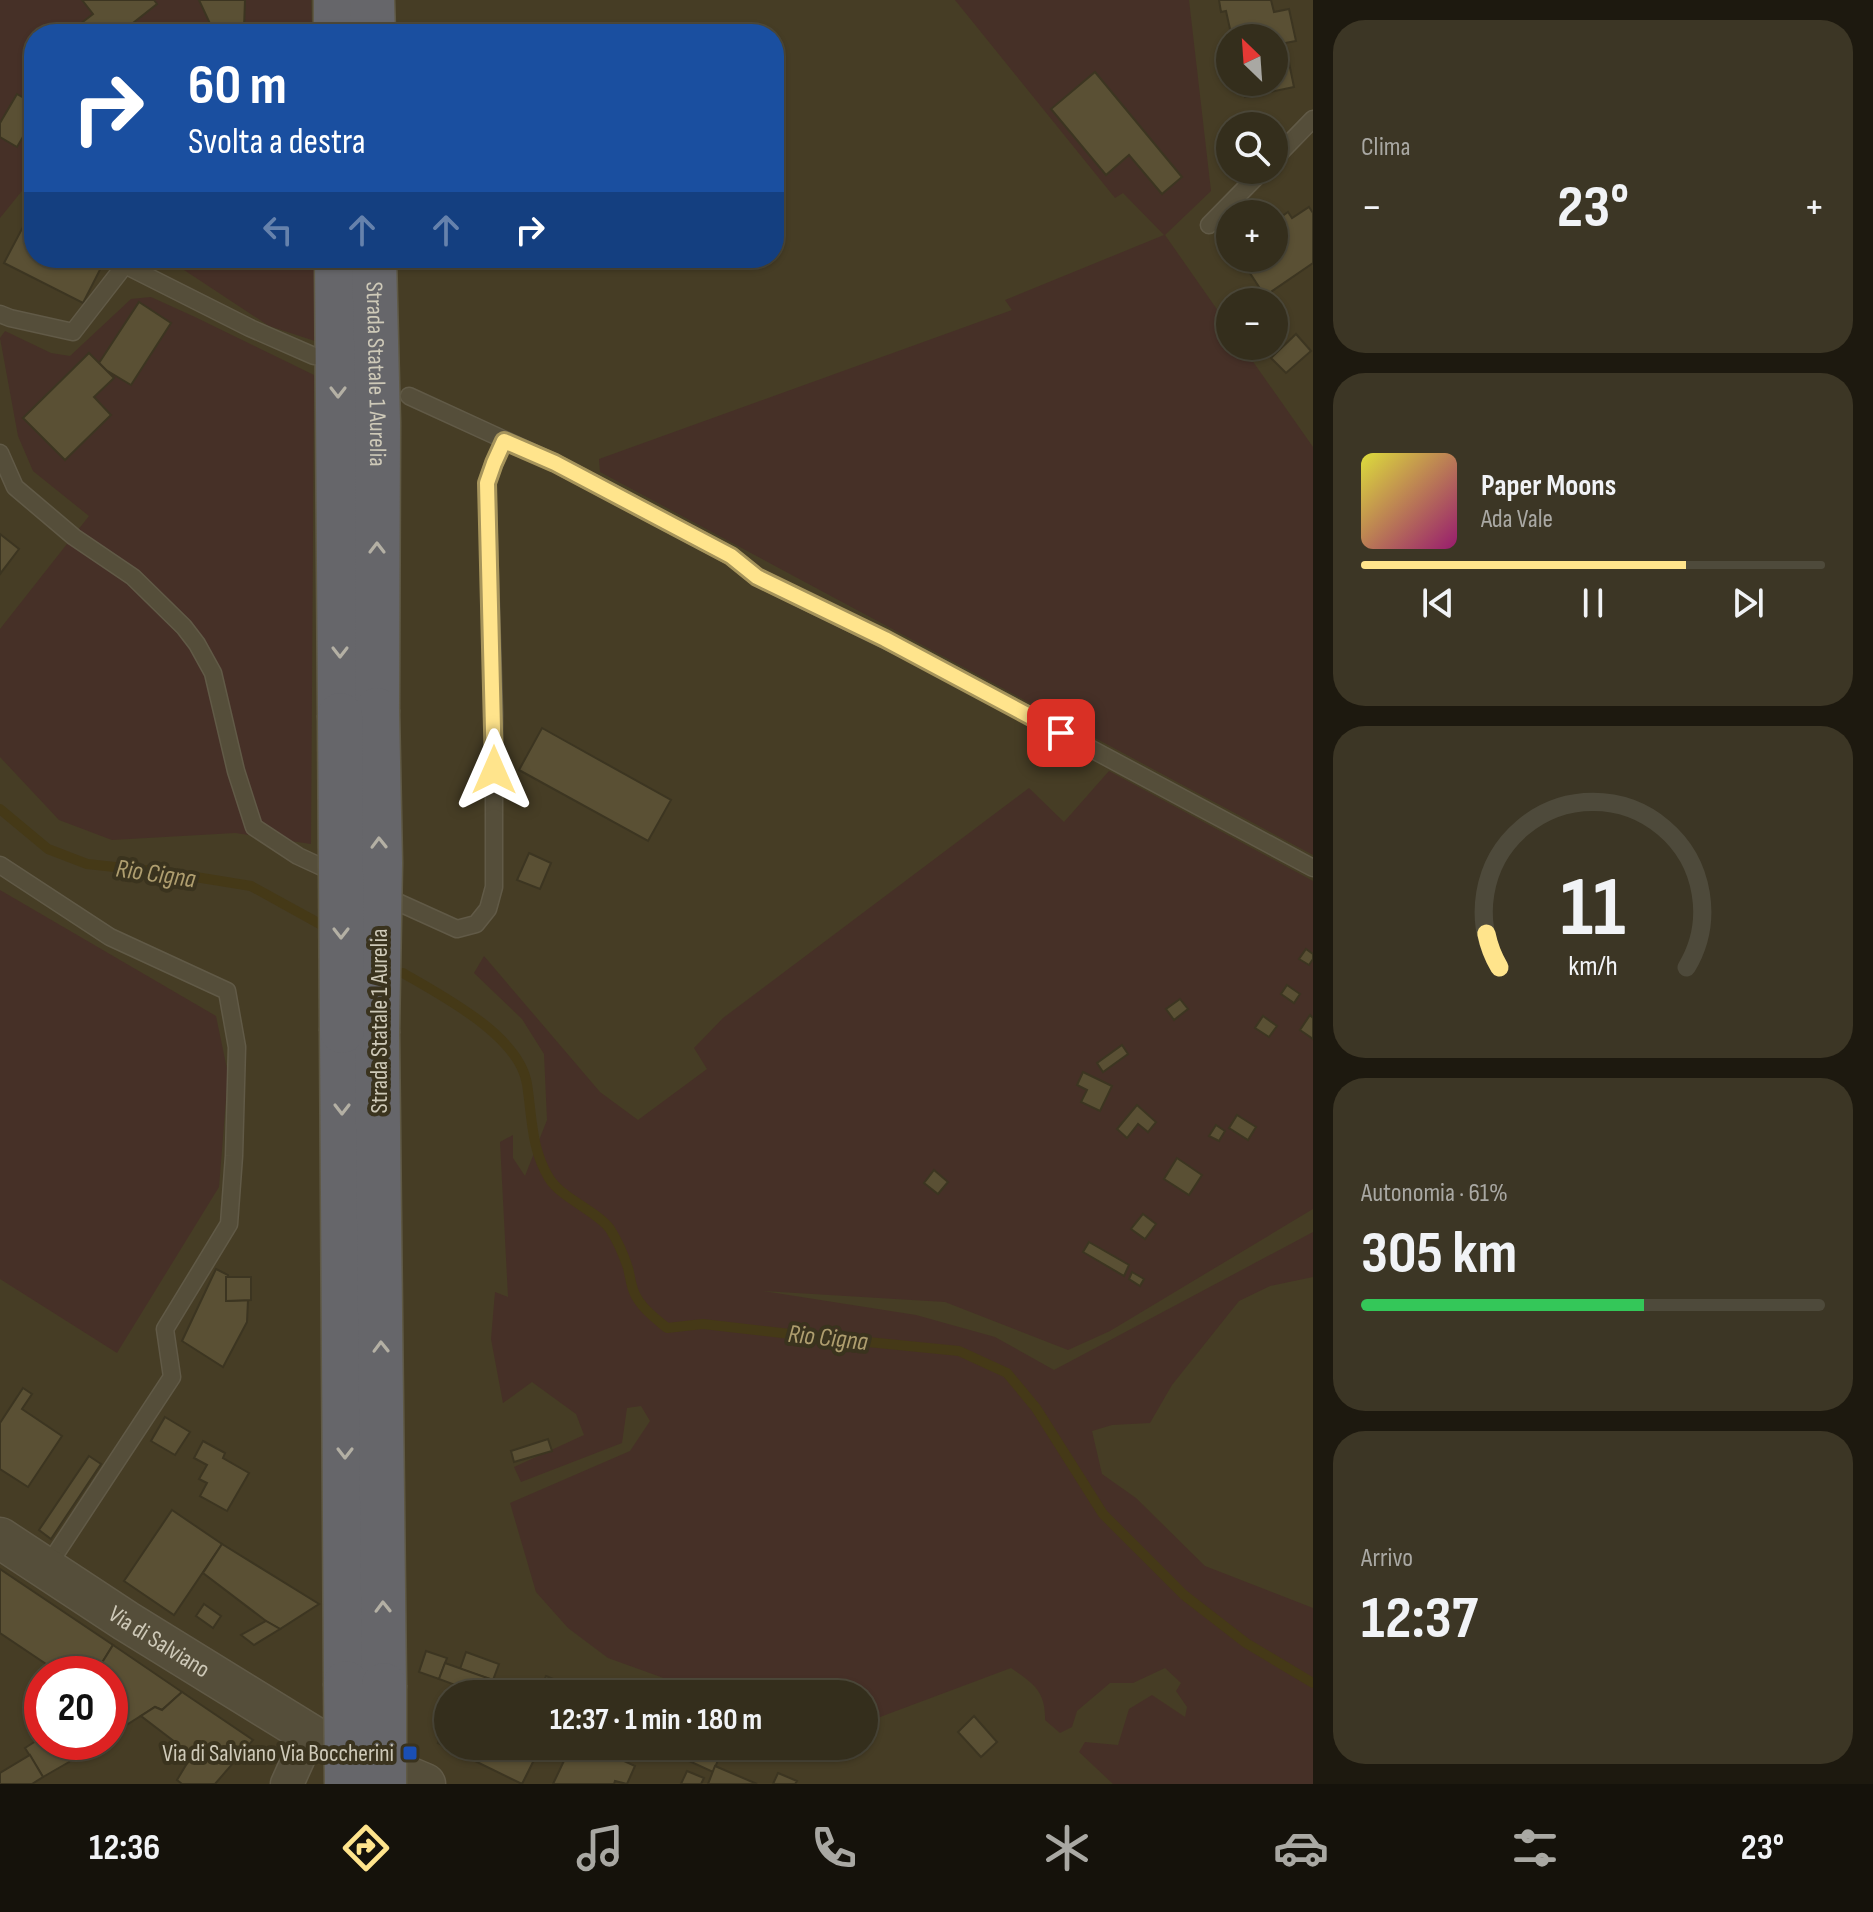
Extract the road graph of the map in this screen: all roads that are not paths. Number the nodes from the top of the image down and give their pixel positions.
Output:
1 (336, 0) edge
2 (372, 0) edge
3 (336, 24) edge
4 (373, 24) edge
5 (1313, 119) edge
6 (1288, 145) edge
7 (1249, 184) edge
8 (1209, 225) dead end
9 (123, 268) edge
10 (131, 268) edge
11 (337, 268) edge
12 (374, 268) edge
13 (0, 314) edge
14 (314, 356) dead end
15 (409, 396) dead end
16 (504, 441) junction
17 (0, 453) edge
18 (358, 712) junction
19 (0, 865) edge
20 (1313, 868) edge
21 (0, 1538) edge
22 (46, 1569) junction
23 (365, 1684) junction
24 (314, 1738) joint
25 (405, 1781) edge
26 (287, 1784) edge
27 (347, 1784) edge

1 - 3 highway
2 - 4 highway
5 - 6 lane
7 - 8 lane
9 - 13 lane
10 - 14 lane
11 -> 18 highway, Strada Statale 1 Aurelia
18 -> 12 highway, Strada Statale 1 Aurelia
15 - 16 lane
16 - 17 lane
16 - 20 lane
18 - 23 highway, Strada Statale 1 Aurelia, bridge
19 - 22 lane
21 - 22 street, Via di Salviano
22 - 24 street, Via di Salviano
23 - 25 highway, Strada Statale 1 Aurelia, bridge
23 - 27 highway, Strada Statale 1 Aurelia, bridge
24 - 26 street

